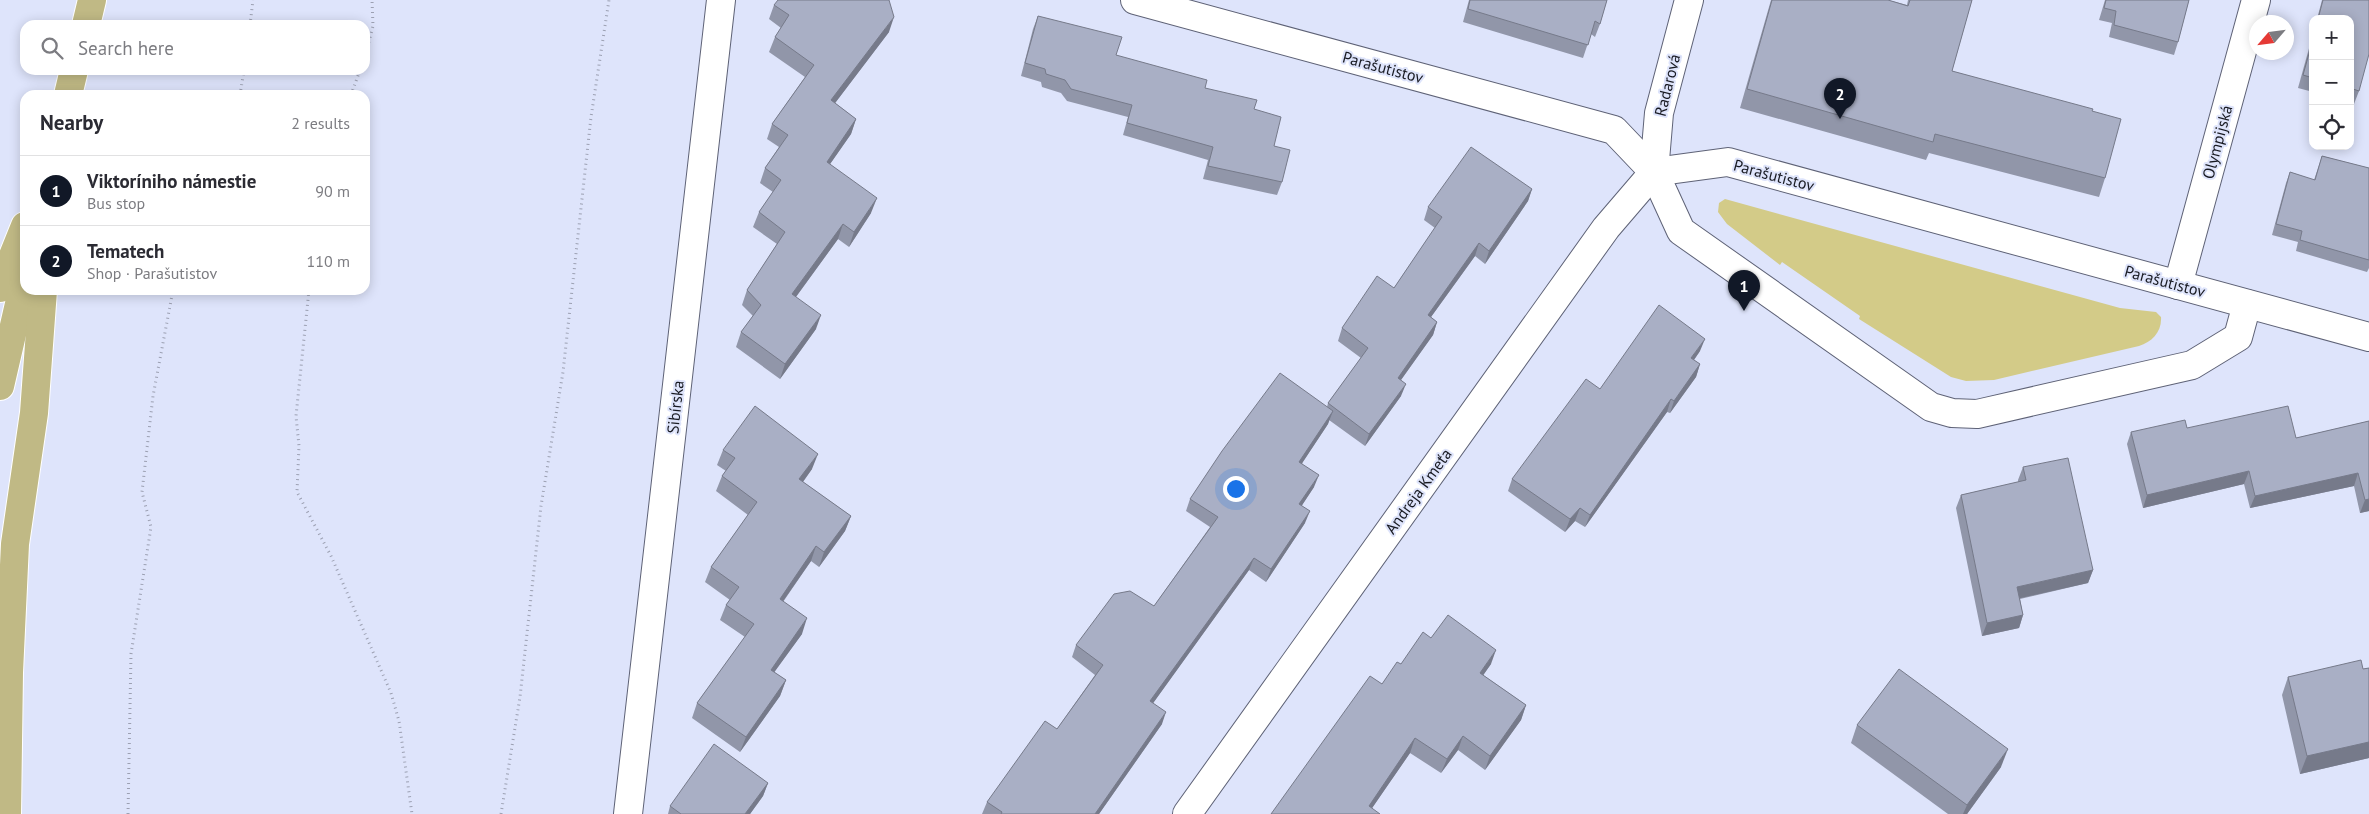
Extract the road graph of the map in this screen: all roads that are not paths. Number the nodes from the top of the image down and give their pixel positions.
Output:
1 (92, 0) edge
2 (721, 0) edge
3 (1135, 0) edge
4 (1689, 0) edge
5 (2256, 0) edge
6 (87, 20) edge
7 (73, 75) edge
8 (69, 90) edge
9 (1654, 172) junction
10 (20, 238) edge
11 (2178, 285) junction
12 (0, 288) edge
13 (21, 295) edge
14 (43, 295) edge
15 (2247, 304) junction
16 (2369, 337) edge
17 (0, 386) edge
18 (7, 814) edge
19 (628, 814) edge
20 (1187, 814) edge

1 - 6 main road
2 - 19 street, Sibírska
3 - 9 street, Parašutistov
4 - 9 street, Radarová
5 - 11 street, Olympijská
7 - 8 main road
9 - 11 street, Parašutistov
9 - 15 street
9 - 20 street, Andreja Kmeťa
10 - 12 main road
11 - 15 street, Parašutistov
13 - 17 main road
14 - 18 main road
15 - 16 street, Parašutistov

